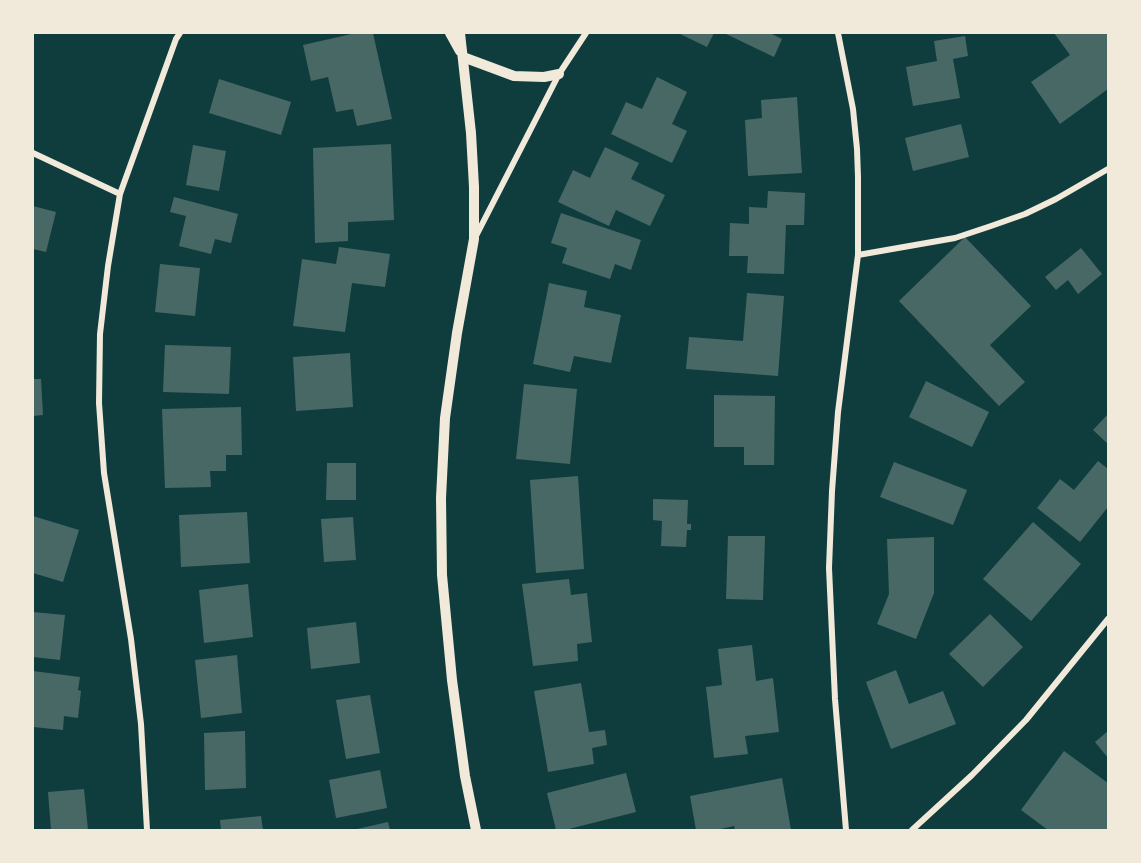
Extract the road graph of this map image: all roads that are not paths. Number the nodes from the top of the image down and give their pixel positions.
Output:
1 (170, 33) edge
2 (450, 33) edge
3 (460, 33) edge
4 (586, 33) edge
5 (838, 33) edge
6 (178, 36) edge
7 (463, 57) junction
8 (559, 74) junction
9 (33, 153) edge
10 (1108, 169) edge
11 (120, 194) junction
12 (474, 239) junction
13 (858, 255) junction
14 (1108, 620) edge
15 (147, 830) edge
16 (476, 830) edge
17 (846, 830) edge
18 (912, 830) edge

1 - 6 street
2 - 7 street
3 - 7 street
4 - 8 street
5 - 13 street
6 - 11 street
7 - 8 street
7 - 12 street
8 - 12 street
9 - 11 street
10 - 13 street
11 - 15 street
12 - 16 street
13 - 17 street
14 - 18 street

